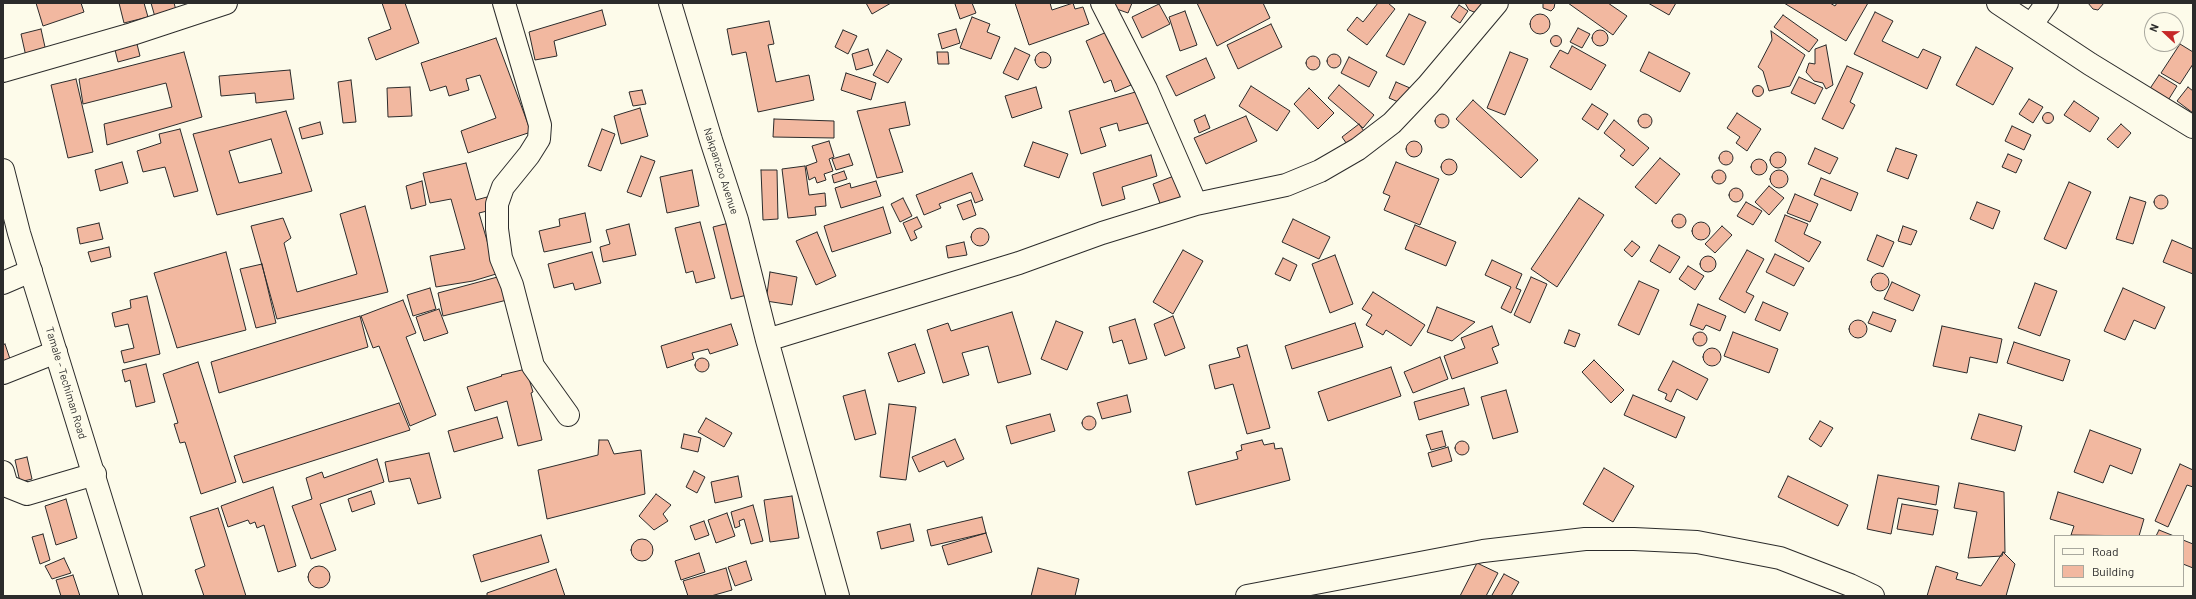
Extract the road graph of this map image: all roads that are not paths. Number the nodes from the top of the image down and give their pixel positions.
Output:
1 (226, 3) edge
2 (504, 3) edge
3 (670, 3) edge
4 (1102, 3) edge
5 (1497, 3) edge
6 (1998, 3) edge
7 (2047, 3) edge
8 (2032, 24) junction
9 (3, 71) edge
10 (2193, 127) edge
11 (3, 170) edge
12 (1196, 204) junction
13 (31, 271) junction
14 (3, 283) edge
15 (767, 340) junction
16 (56, 352) junction
17 (3, 372) edge
18 (568, 415) dead end
19 (3, 472) edge
20 (95, 474) junction
21 (131, 596) edge
22 (838, 596) edge
23 (1247, 596) edge
24 (1873, 596) edge

1 - 9 main road
2 - 18 main road
3 - 15 main road, Nakpanzoo Avenue
4 - 12 main road
5 - 12 main road
6 - 8 main road
7 - 8 main road
8 - 10 main road
11 - 13 main road, Tamale - Techiman Road
12 - 15 main road
13 - 14 main road
13 - 16 main road, Tamale - Techiman Road
15 - 22 main road, Nakpanzoo Avenue
16 - 17 main road
16 - 20 main road, Tamale - Techiman Road
19 - 20 main road
20 - 21 main road, Tamale - Techiman Road
23 - 24 main road

